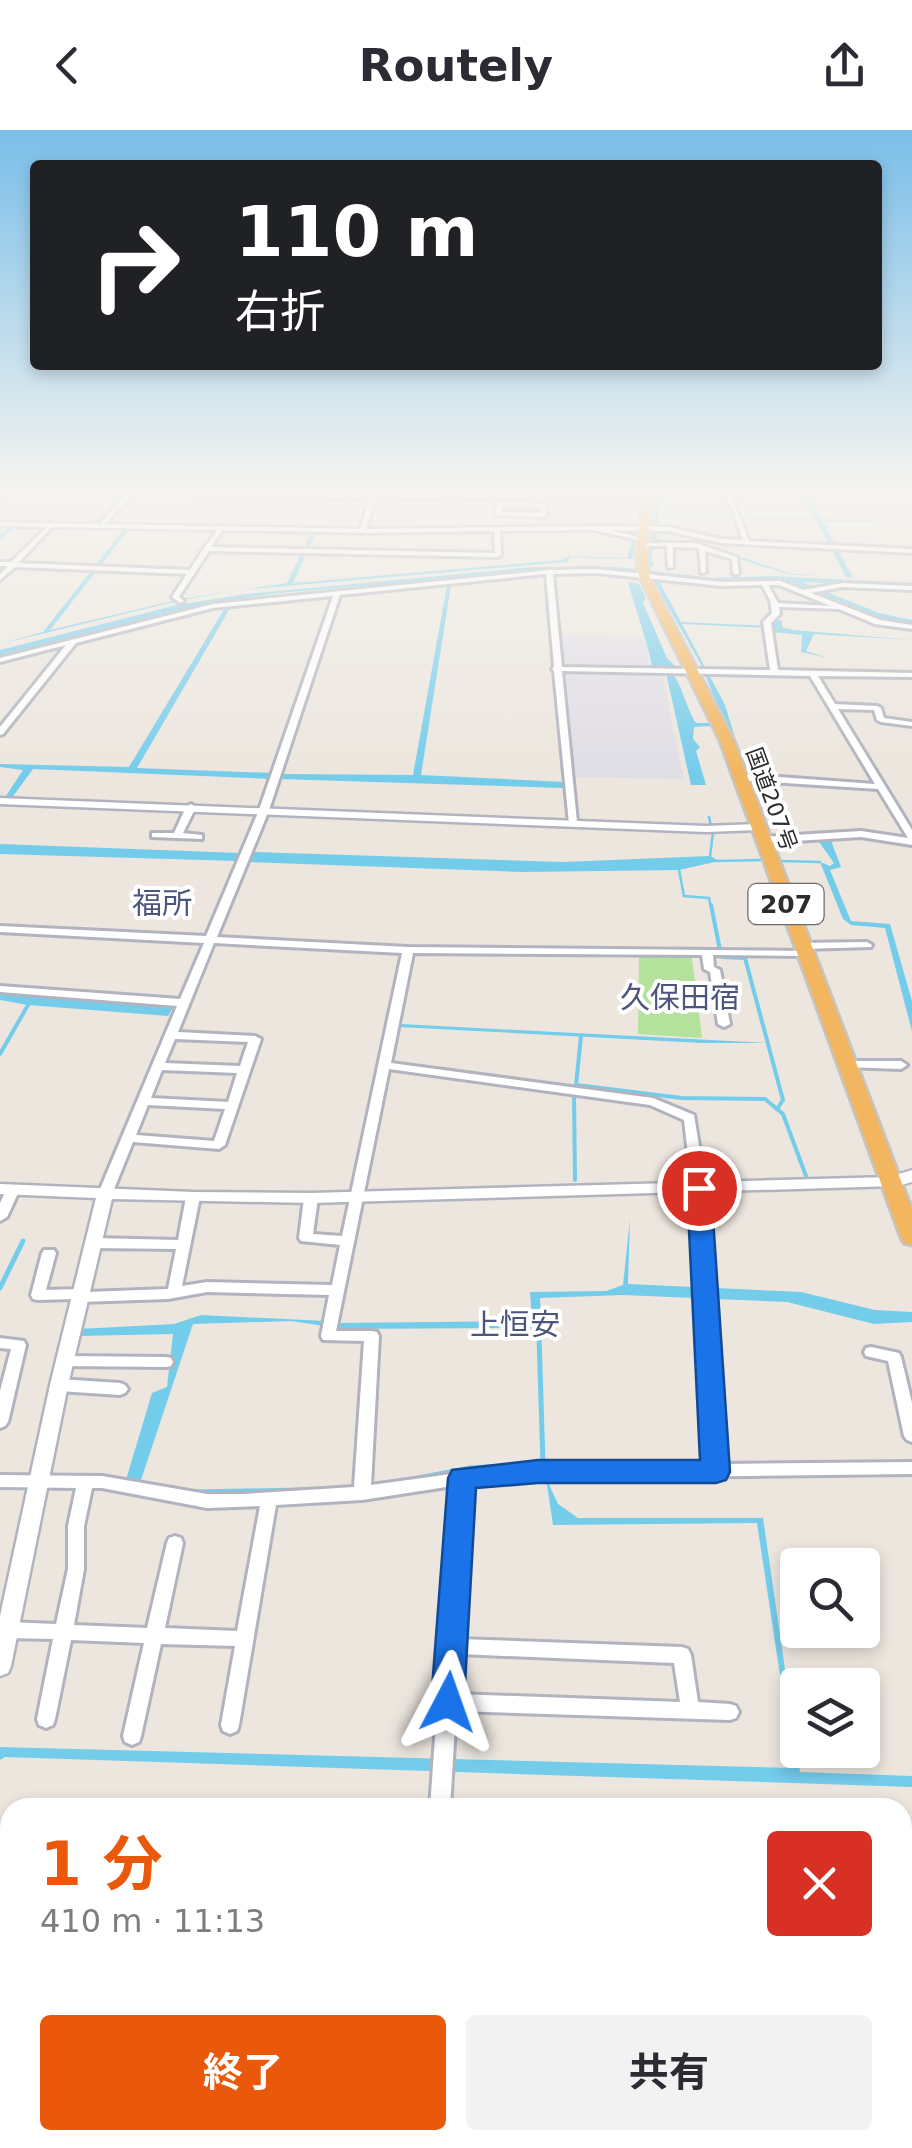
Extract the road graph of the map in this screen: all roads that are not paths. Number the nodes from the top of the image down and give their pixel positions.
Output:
1 (185, 585) edge
2 (416, 585) edge
3 (550, 585) edge
4 (648, 585) edge
5 (765, 585) edge
6 (785, 585) edge
7 (841, 585) edge
8 (769, 592) junction
9 (337, 593) junction
10 (801, 593) junction
11 (178, 599) dead end
12 (774, 606) junction
13 (843, 610) dead end
14 (912, 627) edge
15 (74, 641) junction
16 (0, 660) edge
17 (556, 669) junction
18 (681, 670) junction
19 (774, 671) junction
20 (812, 672) junction
21 (912, 675) edge
22 (833, 706) junction
23 (912, 724) edge
24 (0, 732) edge
25 (738, 777) junction
26 (885, 791) junction
27 (0, 801) edge
28 (191, 808) junction
29 (264, 810) junction
30 (572, 822) junction
31 (760, 833) junction
32 (155, 835) dead end
33 (177, 836) junction
34 (199, 837) dead end
35 (912, 840) edge
36 (0, 929) edge
37 (209, 942) junction
38 (867, 945) dead end
39 (803, 949) junction
40 (408, 950) junction
41 (707, 954) junction
42 (0, 989) edge
43 (184, 1003) junction
44 (724, 1024) dead end
45 (171, 1035) junction
46 (384, 1065) junction
47 (848, 1065) junction
48 (901, 1065) dead end
49 (158, 1066) junction
50 (244, 1070) junction
51 (143, 1102) junction
52 (232, 1106) junction
53 (128, 1138) junction
54 (912, 1176) edge
55 (891, 1182) junction
56 (699, 1188) junction
57 (6, 1189) edge
58 (105, 1194) junction
59 (355, 1196) junction
60 (193, 1198) junction
61 (311, 1198) junction
62 (0, 1217) edge
63 (911, 1235) edge
64 (346, 1241) junction
65 (94, 1243) junction
66 (184, 1245) junction
67 (49, 1253) dead end
68 (336, 1290) junction
69 (174, 1293) junction
70 (80, 1296) junction
71 (0, 1343) edge
72 (871, 1352) dead end
73 (65, 1360) junction
74 (166, 1362) dead end
75 (904, 1367) edge
76 (59, 1385) junction
77 (120, 1389) dead end
78 (0, 1422) edge
79 (912, 1436) edge
80 (912, 1468) edge
81 (716, 1472) junction
82 (462, 1478) junction
83 (39, 1480) junction
84 (0, 1481) edge
85 (85, 1481) junction
86 (362, 1493) junction
87 (269, 1499) junction
88 (174, 1543) dead end
89 (8, 1630) junction
90 (62, 1632) junction
91 (154, 1636) junction
92 (245, 1639) junction
93 (451, 1646) junction
94 (0, 1666) edge
95 (448, 1702) junction
96 (690, 1710) junction
97 (730, 1712) dead end
98 (46, 1719) dead end
99 (230, 1725) dead end
100 (132, 1736) dead end
101 (441, 1798) edge

1 - 11 street
2 - 9 street
3 - 17 street
4 - 18 highway, 国道207号 / 207
5 - 8 street
6 - 10 street
7 - 10 street
8 - 10 street
8 - 12 street
9 - 15 street
9 - 29 street
10 - 14 street
12 - 13 street
12 - 19 street
15 - 16 street
15 - 24 street
17 - 18 street
17 - 30 street
18 - 19 street
18 - 25 highway, 国道207号 / 207
19 - 20 street
20 - 21 street
20 - 22 street
22 - 23 street
22 - 26 street
25 - 26 street
25 - 31 highway, 国道207号 / 207
26 - 35 street
27 - 28 street
28 - 29 street
28 - 33 street
29 - 30 street
29 - 37 street
30 - 31 street
31 - 35 street
31 - 39 highway, 国道207号 / 207
32 - 33 street
33 - 34 street
36 - 37 street
37 - 40 street
37 - 43 street
38 - 39 street
39 - 41 street
39 - 47 highway, 国道207号 / 207
40 - 41 street
40 - 46 street
41 - 44 street
42 - 43 street
43 - 45 street
45 - 49 street
45 - 50 street
46 - 56 street
46 - 59 street
47 - 48 street
47 - 55 highway, 国道207号 / 207
49 - 50 street
49 - 51 street
50 - 52 street
51 - 52 street
51 - 53 street
52 - 53 street
53 - 58 street
54 - 55 main road
55 - 56 street
55 - 63 highway, 国道207号 / 207
56 - 59 street
56 - 81 street
57 - 58 street
57 - 62 street
58 - 60 street
58 - 65 street
59 - 61 street
59 - 64 street
60 - 61 street
60 - 66 street
61 - 64 street
64 - 68 street
65 - 66 street
65 - 70 street
66 - 69 street
67 - 70 street
68 - 69 street
68 - 86 street
69 - 70 street
70 - 73 street
71 - 78 street
72 - 75 street
73 - 74 street
73 - 76 street
75 - 79 street
76 - 77 street
76 - 83 street
80 - 81 street
81 - 82 street
82 - 86 street
82 - 93 street
83 - 84 street
83 - 85 street
83 - 89 street
85 - 87 street
85 - 90 street
86 - 87 street
87 - 92 street
88 - 91 street
89 - 90 street
89 - 94 street
90 - 91 street
90 - 98 street
91 - 92 street
91 - 100 street
92 - 99 street
93 - 95 street
93 - 96 street
95 - 96 street
95 - 101 street
96 - 97 street

